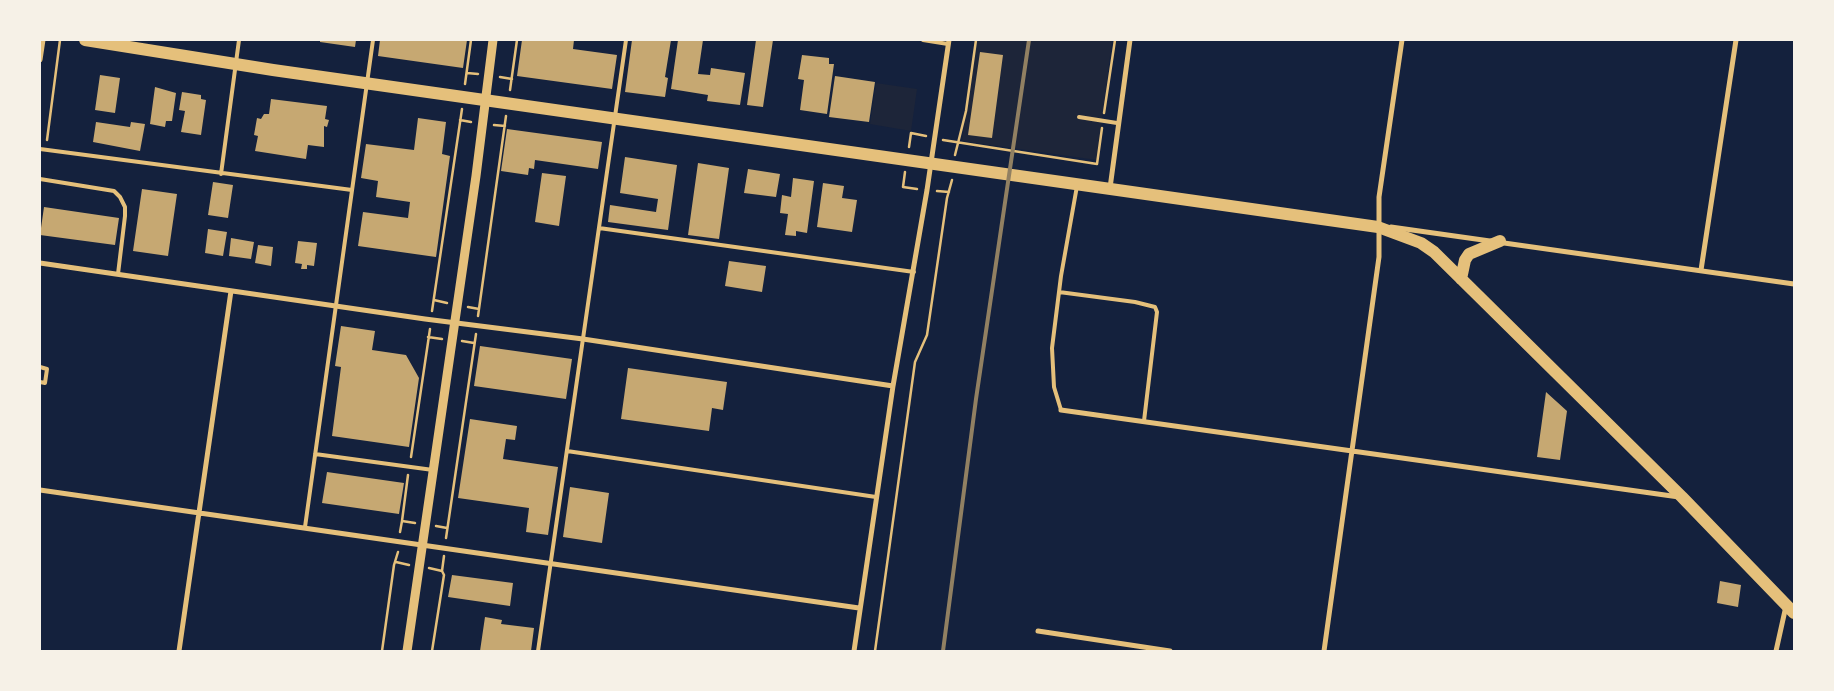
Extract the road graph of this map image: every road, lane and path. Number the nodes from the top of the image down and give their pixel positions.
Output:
1 (43, 40) edge
2 (60, 40) edge
3 (85, 40) edge
4 (239, 40) edge
5 (373, 40) edge
6 (471, 40) edge
7 (494, 40) edge
8 (517, 40) edge
9 (626, 40) edge
10 (923, 40) edge
11 (976, 40) edge
12 (1115, 40) edge
13 (1130, 40) edge
14 (1402, 40) edge
15 (1736, 40) edge
16 (949, 42) edge
17 (40, 60) edge
18 (236, 65) junction
19 (467, 73) dead end
20 (367, 83) junction
21 (487, 101) junction
22 (508, 104) junction
23 (1079, 117) dead end
24 (616, 118) junction
25 (460, 120) dead end
26 (1103, 121) junction
27 (1118, 123) junction
28 (958, 144) junction
29 (40, 149) edge
30 (46, 150) junction
31 (956, 150) dead end
32 (931, 165) junction
33 (220, 174) junction
34 (40, 179) edge
35 (1078, 184) junction
36 (951, 186) dead end
37 (352, 190) junction
38 (1109, 190) junction
39 (1378, 227) junction
40 (599, 228) junction
41 (1500, 242) junction
42 (40, 263) edge
43 (1700, 270) junction
44 (914, 272) junction
45 (118, 274) junction
46 (1462, 279) junction
47 (1794, 284) edge
48 (231, 291) junction
49 (1059, 292) junction
50 (434, 300) dead end
51 (337, 306) junction
52 (479, 309) dead end
53 (455, 323) junction
54 (428, 337) dead end
55 (583, 339) junction
56 (474, 343) dead end
57 (40, 367) edge
58 (40, 382) edge
59 (893, 386) junction
60 (1061, 410) joint
61 (1144, 422) junction
62 (1352, 450) junction
63 (567, 451) junction
64 (316, 454) junction
65 (410, 466) junction
66 (433, 470) junction
67 (40, 490) edge
68 (876, 497) junction
69 (1682, 498) junction
70 (199, 512) junction
71 (402, 521) dead end
72 (305, 527) junction
73 (423, 545) junction
74 (445, 548) junction
75 (396, 562) dead end
76 (551, 563) junction
77 (859, 608) junction
78 (1790, 609) edge
79 (1038, 631) dead end
80 (178, 651) edge
81 (382, 651) edge
82 (407, 651) edge
83 (432, 651) edge
84 (538, 651) edge
85 (854, 651) edge
86 (875, 651) edge
87 (1170, 651) edge
88 (1324, 651) edge
89 (1776, 651) edge

1 - 17 street
2 - 30 path
3 - 18 main road
4 - 18 lane
5 - 20 lane
6 - 19 path
7 - 21 street
8 - 22 path
9 - 24 lane
10 - 16 lane
11 - 28 path
12 - 26 path
13 - 27 street
14 - 39 street
15 - 43 street
16 - 32 street
18 - 20 main road
18 - 33 lane
20 - 21 main road
20 - 37 lane
21 - 22 main road
21 - 53 street
22 - 24 main road
22 - 52 path
23 - 26 lane
24 - 32 main road
24 - 40 lane
25 - 50 path
26 - 27 lane
26 - 28 path
27 - 38 street
28 - 31 path
29 - 30 lane
30 - 33 lane
32 - 35 main road
32 - 44 street
33 - 37 lane
34 - 45 lane
35 - 38 main road
35 - 49 lane
36 - 86 path
37 - 51 lane
38 - 39 main road
39 - 41 street
39 - 46 main road
39 - 62 street
40 - 44 lane
40 - 55 lane
41 - 43 street
41 - 46 main road
42 - 45 street
43 - 47 street
44 - 59 street
45 - 48 street
46 - 69 main road
48 - 51 street
48 - 70 street
49 - 60 lane
49 - 61 lane
51 - 53 street
51 - 64 lane
53 - 55 street
53 - 66 street
54 - 65 path
55 - 59 street
55 - 63 lane
56 - 74 path
57 - 58 lane
59 - 68 street
60 - 61 street
61 - 62 street
62 - 69 street
62 - 88 street
63 - 68 lane
63 - 76 lane
64 - 65 lane
64 - 72 lane
65 - 66 lane
65 - 71 path
66 - 73 street
67 - 70 street
68 - 77 street
69 - 78 main road
70 - 72 street
70 - 80 street
72 - 73 street
73 - 74 street
73 - 82 street
74 - 76 street
74 - 83 path
75 - 81 path
76 - 77 street
76 - 84 lane
77 - 85 street
78 - 89 street
79 - 87 street

